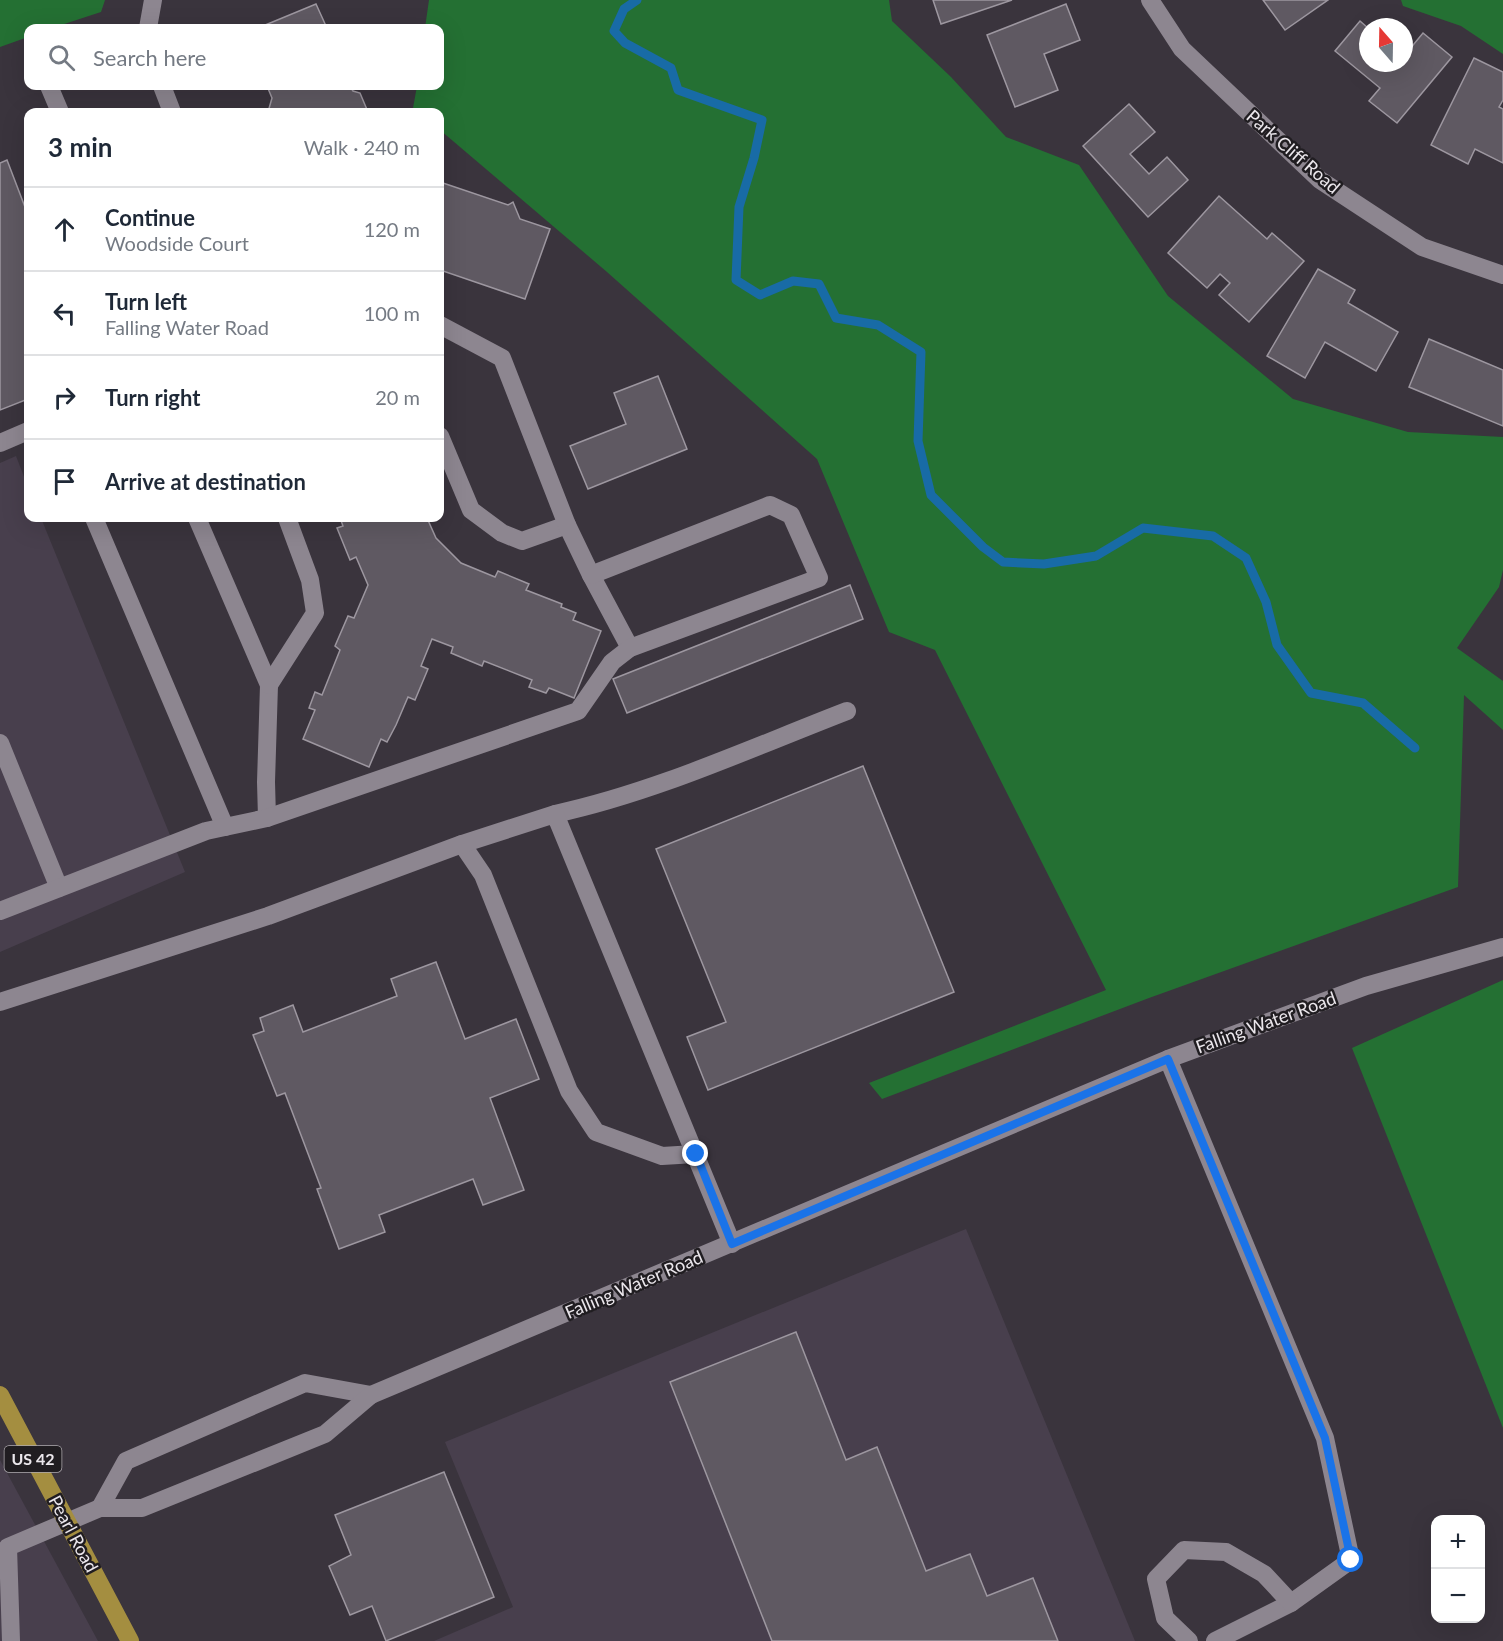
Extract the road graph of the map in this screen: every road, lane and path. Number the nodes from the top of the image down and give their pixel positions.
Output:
1 (153, 0) edge
2 (1150, 0) edge
3 (149, 24) edge
4 (51, 90) edge
5 (164, 90) edge
6 (58, 108) edge
7 (170, 108) edge
8 (1503, 275) edge
9 (444, 327) edge
10 (24, 433) edge
11 (0, 443) edge
12 (444, 446) edge
13 (96, 522) edge
14 (199, 522) edge
15 (288, 522) edge
16 (567, 525) junction
17 (591, 575) junction
18 (630, 648) junction
19 (269, 685) junction
20 (847, 711) dead end
21 (0, 743) edge
22 (555, 814) junction
23 (267, 819) junction
24 (225, 827) junction
25 (462, 844) junction
26 (59, 888) junction
27 (0, 911) edge
28 (1503, 947) edge
29 (0, 1002) edge
30 (1168, 1059) junction
31 (696, 1154) junction
32 (732, 1244) junction
33 (371, 1395) junction
34 (2, 1402) edge
35 (100, 1508) junction
36 (66, 1523) junction
37 (4, 1547) edge
38 (1291, 1603) junction
39 (11, 1641) edge
40 (130, 1641) edge
41 (1189, 1641) edge
42 (1215, 1641) edge

1 - 3 street
2 - 8 street, Park Cliff Road
4 - 6 street
5 - 7 street
9 - 16 street
10 - 11 street
12 - 16 street
13 - 24 street
14 - 19 street
15 - 19 street
16 - 17 street
17 - 18 street
17 - 18 street
18 - 23 street
19 - 23 street
20 - 22 street
21 - 26 street
22 - 25 street
22 - 31 street
23 - 24 street
24 - 26 street
25 - 29 street
25 - 31 street
26 - 27 street
28 - 30 street, Falling Water Road
30 - 32 street, Falling Water Road
30 - 38 street
31 - 32 street
32 - 33 street, Falling Water Road
33 - 35 street, Falling Water Road
33 - 35 street
34 - 36 main road, Pearl Road / US 42
35 - 36 street, Falling Water Road
36 - 37 street, Falling Water Road
36 - 40 main road, Pearl Road / US 42
37 - 39 street
38 - 41 street
38 - 42 street

